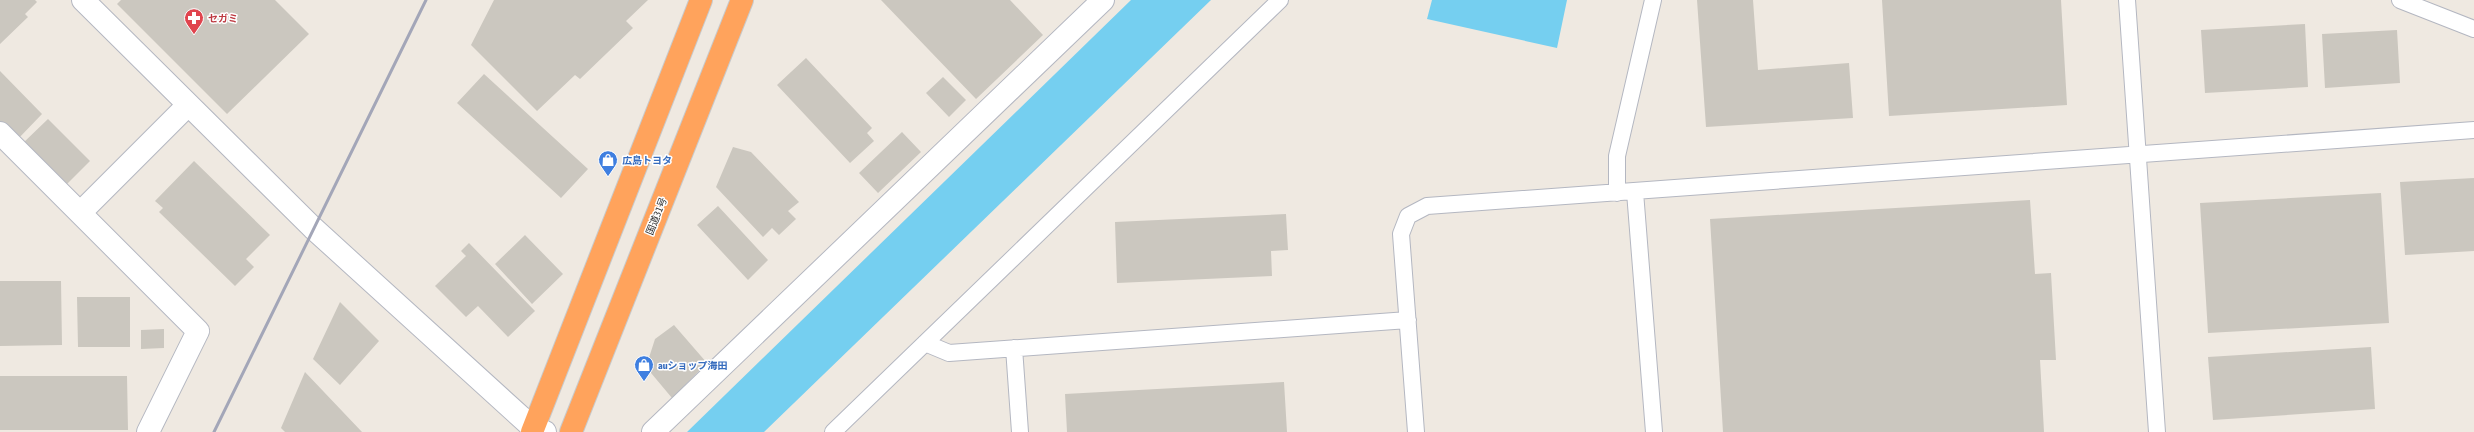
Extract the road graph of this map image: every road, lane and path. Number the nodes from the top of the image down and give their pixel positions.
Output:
1 (83, 0) edge
2 (701, 0) edge
3 (742, 0) edge
4 (1103, 0) edge
5 (1280, 0) edge
6 (1653, 0) edge
7 (2126, 0) edge
8 (2400, 0) edge
9 (2474, 29) edge
10 (188, 104) junction
11 (2474, 130) edge
12 (0, 132) edge
13 (2137, 156) junction
14 (1635, 192) junction
15 (1617, 193) junction
16 (80, 212) junction
17 (1408, 320) junction
18 (925, 343) junction
19 (1014, 348) junction
20 (536, 431) edge
21 (148, 432) edge
22 (571, 432) edge
23 (653, 432) edge
24 (833, 432) edge
25 (1020, 432) edge
26 (1416, 432) edge
27 (1654, 432) edge
28 (2157, 432) edge

1 - 10 street
2 - 20 highway
3 - 22 highway, 国道31号
4 - 23 street
5 - 18 lane
6 - 15 lane
7 - 13 lane
8 - 9 lane
10 - 16 street
10 - 20 street
11 - 13 lane
12 - 16 street
13 - 14 lane
13 - 28 lane
14 - 15 lane
14 - 27 lane
15 - 17 lane
16 - 21 street
17 - 19 lane
17 - 26 lane
18 - 19 lane
18 - 24 lane
19 - 25 lane

